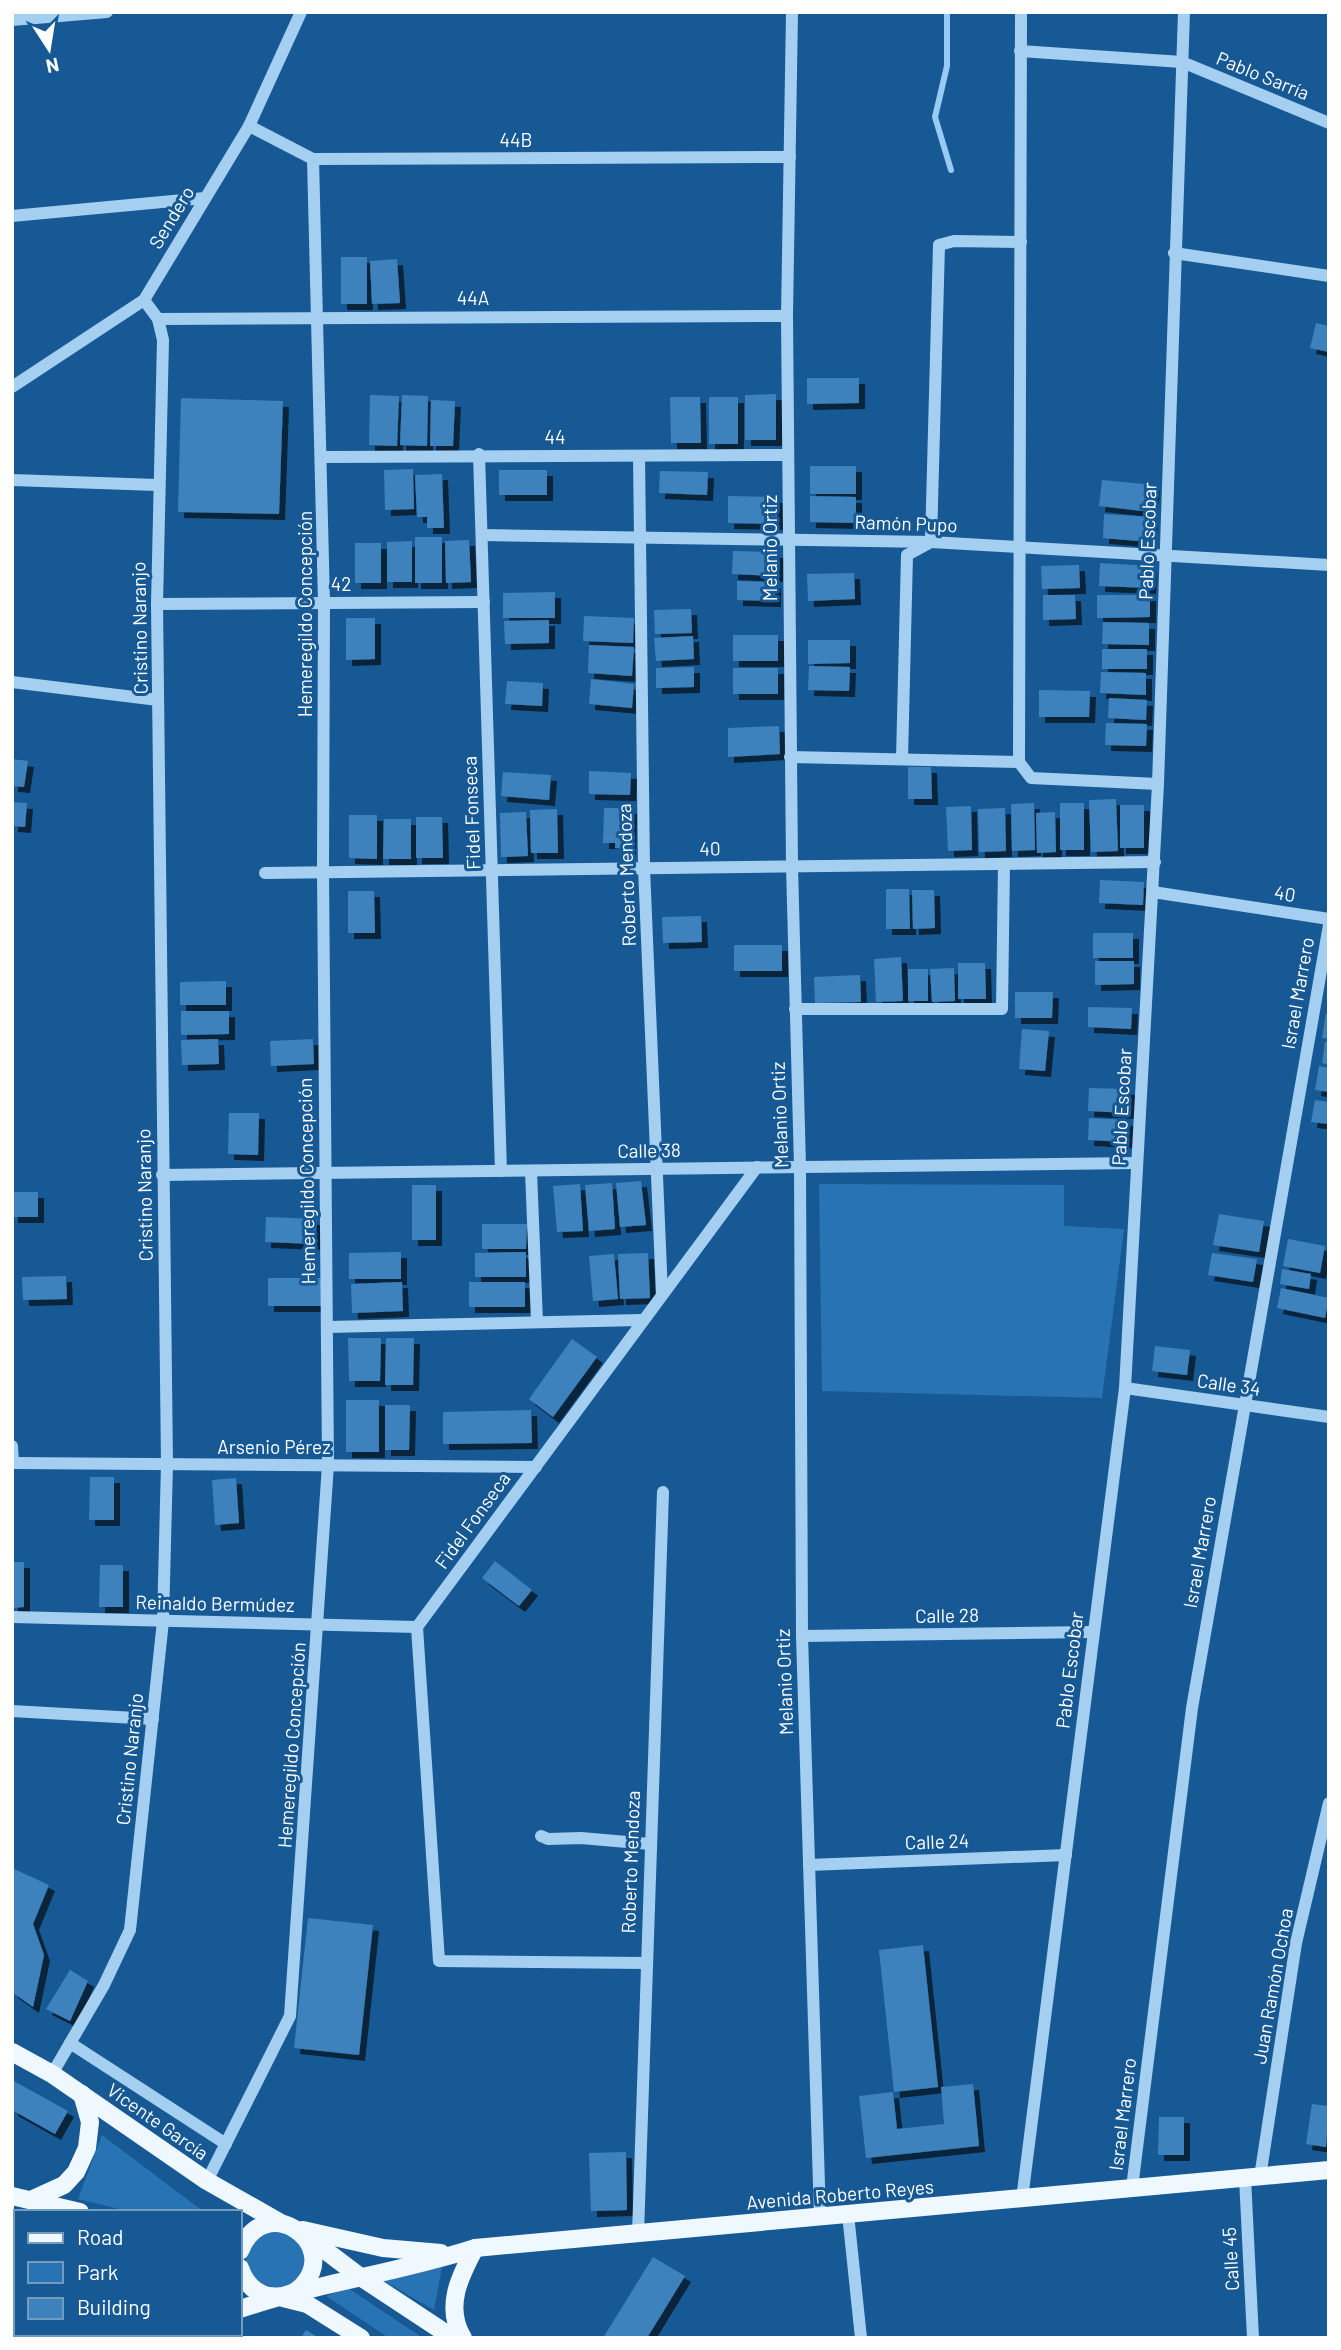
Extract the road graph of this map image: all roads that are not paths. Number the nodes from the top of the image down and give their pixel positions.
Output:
1 (107, 12) edge
2 (301, 12) edge
3 (792, 12) edge
4 (1021, 12) edge
5 (1184, 12) edge
6 (12, 20) edge
7 (1020, 51) junction
8 (1182, 62) junction
9 (1329, 123) edge
10 (248, 126) junction
11 (790, 157) junction
12 (313, 159) junction
13 (205, 198) junction
14 (12, 216) edge
15 (1021, 242) junction
16 (1174, 253) junction
17 (1329, 276) edge
18 (144, 300) junction
19 (317, 316) junction
20 (787, 316) junction
21 (158, 319) junction
22 (12, 387) edge
23 (479, 454) junction
24 (788, 455) junction
25 (639, 456) junction
26 (321, 457) junction
27 (12, 480) edge
28 (158, 485) junction
29 (482, 536) junction
30 (639, 537) junction
31 (789, 539) junction
32 (932, 542) junction
33 (1020, 546) junction
34 (1166, 555) junction
35 (1329, 565) edge
36 (324, 602) junction
37 (484, 602) junction
38 (157, 604) junction
39 (12, 682) edge
40 (158, 700) junction
41 (790, 757) junction
42 (902, 759) junction
43 (1019, 762) junction
44 (1158, 784) junction
45 (1155, 862) junction
46 (1004, 864) junction
47 (792, 866) junction
48 (644, 868) junction
49 (492, 870) junction
50 (323, 872) junction
51 (265, 873) dead end
52 (1153, 892) junction
53 (1329, 919) edge
54 (1329, 925) edge
55 (795, 1009) junction
56 (1137, 1163) junction
57 (800, 1166) junction
58 (757, 1167) junction
59 (657, 1169) junction
60 (501, 1171) junction
61 (531, 1171) junction
62 (326, 1173) junction
63 (162, 1175) junction
64 (662, 1294) junction
65 (641, 1320) junction
66 (537, 1322) junction
67 (327, 1327) junction
68 (1125, 1388) junction
69 (1244, 1405) junction
70 (1329, 1417) edge
71 (12, 1447) edge
72 (12, 1463) edge
73 (167, 1464) junction
74 (328, 1465) junction
75 (536, 1467) junction
76 (663, 1492) dead end
77 (12, 1617) edge
78 (163, 1620) junction
79 (320, 1625) junction
80 (417, 1627) junction
81 (1093, 1632) junction
82 (802, 1636) junction
83 (12, 1711) edge
84 (153, 1719) junction
85 (1329, 1803) edge
86 (541, 1836) dead end
87 (650, 1844) junction
88 (1066, 1855) junction
89 (809, 1865) junction
90 (646, 1963) junction
91 (70, 2043) junction
92 (12, 2052) edge
93 (52, 2074) junction
94 (82, 2094) junction
95 (226, 2144) junction
96 (1329, 2170) edge
97 (1252, 2177) junction
98 (207, 2181) junction
99 (1132, 2188) junction
100 (12, 2196) edge
101 (1022, 2199) junction
102 (31, 2200) junction
103 (72, 2210) edge
104 (848, 2214) junction
105 (821, 2217) junction
106 (287, 2225) junction
107 (638, 2234) junction
108 (242, 2248) edge
109 (475, 2248) junction
110 (242, 2271) edge
111 (359, 2276) junction
112 (279, 2297) junction
113 (242, 2308) edge
114 (360, 2338) edge
115 (453, 2338) edge
116 (463, 2338) edge
117 (861, 2338) edge
118 (1253, 2338) edge

1 - 6 street
2 - 10 street, Sendero
3 - 11 street, Melanio Ortiz
4 - 7 street
5 - 8 street, Pablo Escobar
7 - 8 street, Pablo Sarría
7 - 15 street
8 - 9 street, Pablo Sarría
8 - 16 street, Pablo Escobar
10 - 12 street, 44B
10 - 13 street, Sendero
11 - 12 street, 44B
11 - 20 street, Melanio Ortiz
12 - 19 street, Hemeregildo Concepción
13 - 14 street
13 - 18 street, Sendero
15 - 32 street
15 - 33 street
16 - 17 street
16 - 34 street, Pablo Escobar
18 - 21 street, Cristino Naranjo
18 - 22 street, Sendero
19 - 20 street, 44A
19 - 21 street, 44A
19 - 26 street, Hemeregildo Concepción
20 - 24 street, Melanio Ortiz
21 - 28 street, Cristino Naranjo
23 - 25 street, 44
23 - 26 street, 44
23 - 29 street, Fidel Fonseca
24 - 25 street, 44
24 - 31 street, Melanio Ortiz
25 - 30 street, Roberto Mendoza
26 - 36 street, Hemeregildo Concepción
27 - 28 street
28 - 38 street, Cristino Naranjo
29 - 30 street, Ramón Pupo
29 - 37 street, Fidel Fonseca
30 - 31 street, Ramón Pupo
30 - 48 street, Roberto Mendoza
31 - 32 street, Ramón Pupo
31 - 41 street, Melanio Ortiz
32 - 33 street, Ramón Pupo
32 - 42 street
33 - 34 street, Ramón Pupo
33 - 43 street
34 - 35 street, Ramón Pupo
34 - 44 street, Pablo Escobar
36 - 37 street, 42
36 - 38 street, 42
36 - 50 street, Hemeregildo Concepción
37 - 49 street, Fidel Fonseca
38 - 40 street, Cristino Naranjo
39 - 40 street
40 - 63 street, Cristino Naranjo
41 - 42 street
41 - 47 street, Melanio Ortiz
42 - 43 street
43 - 44 street
44 - 45 street, Pablo Escobar
45 - 46 street, 40
45 - 52 street, Pablo Escobar
46 - 47 street, 40
46 - 55 street
47 - 48 street, 40
47 - 55 street, Melanio Ortiz
48 - 49 street, 40
48 - 59 street, Roberto Mendoza
49 - 50 street, 40
49 - 60 street, Fidel Fonseca
50 - 51 street, 40
50 - 62 street, Hemeregildo Concepción
52 - 53 street, 40
52 - 56 street, Pablo Escobar
54 - 69 street, Israel Marrero
55 - 57 street, Melanio Ortiz
56 - 57 street, Calle 38
56 - 68 street, Pablo Escobar
57 - 58 street, Calle 38
57 - 82 street, Melanio Ortiz
58 - 59 street, Calle 38
58 - 64 street, Fidel Fonseca
59 - 61 street, Calle 38
59 - 64 street, Roberto Mendoza
60 - 61 street, Calle 38
60 - 62 street, Calle 38
61 - 66 street
62 - 63 street, Calle 38
62 - 67 street, Hemeregildo Concepción
63 - 73 street, Cristino Naranjo
64 - 65 street, Fidel Fonseca
65 - 66 street
65 - 75 street, Fidel Fonseca
66 - 67 street
67 - 74 street, Hemeregildo Concepción
68 - 69 street, Calle 34
68 - 81 street, Pablo Escobar
69 - 70 street, Calle 34
69 - 99 street, Israel Marrero
71 - 72 street
72 - 73 street, Arsenio Pérez
73 - 74 street, Arsenio Pérez
73 - 78 street, Cristino Naranjo
74 - 75 street, Arsenio Pérez
74 - 79 street, Hemeregildo Concepción
75 - 80 street, Fidel Fonseca
76 - 87 street, Roberto Mendoza
77 - 78 street, Reinaldo Bermúdez
78 - 79 street, Reinaldo Bermúdez
78 - 84 street, Cristino Naranjo
79 - 80 street, Reinaldo Bermúdez
79 - 95 street, Hemeregildo Concepción
80 - 90 street
81 - 82 street, Calle 28
81 - 88 street, Pablo Escobar
82 - 89 street, Melanio Ortiz
83 - 84 street
84 - 91 street, Cristino Naranjo
85 - 97 street, Juan Ramón Ochoa
86 - 87 street
87 - 90 street, Roberto Mendoza
88 - 89 street, Calle 24
88 - 101 street, Pablo Escobar
89 - 105 street, Melanio Ortiz
90 - 107 street, Roberto Mendoza
91 - 93 street, Cristino Naranjo
91 - 95 street
92 - 93 main road, Vicente García
93 - 94 main road, Vicente García
94 - 98 main road, Vicente García
94 - 102 main road
95 - 98 street, Hemeregildo Concepción
96 - 97 main road, Avenida Roberto Reyes
97 - 99 main road, Avenida Roberto Reyes
97 - 118 street, Calle 45
98 - 106 main road, Vicente García
99 - 101 main road, Avenida Roberto Reyes
100 - 102 main road
101 - 104 main road, Avenida Roberto Reyes
102 - 103 main road
104 - 105 main road, Avenida Roberto Reyes
104 - 117 street
105 - 107 main road, Avenida Roberto Reyes
106 - 108 main road
106 - 109 main road
106 - 111 main road
106 - 112 main road
107 - 109 main road, Avenida Roberto Reyes
109 - 111 main road, Avenida Roberto Reyes
109 - 116 main road
110 - 112 main road
111 - 112 main road, Avenida Roberto Reyes
111 - 115 main road
112 - 113 main road
112 - 114 main road

